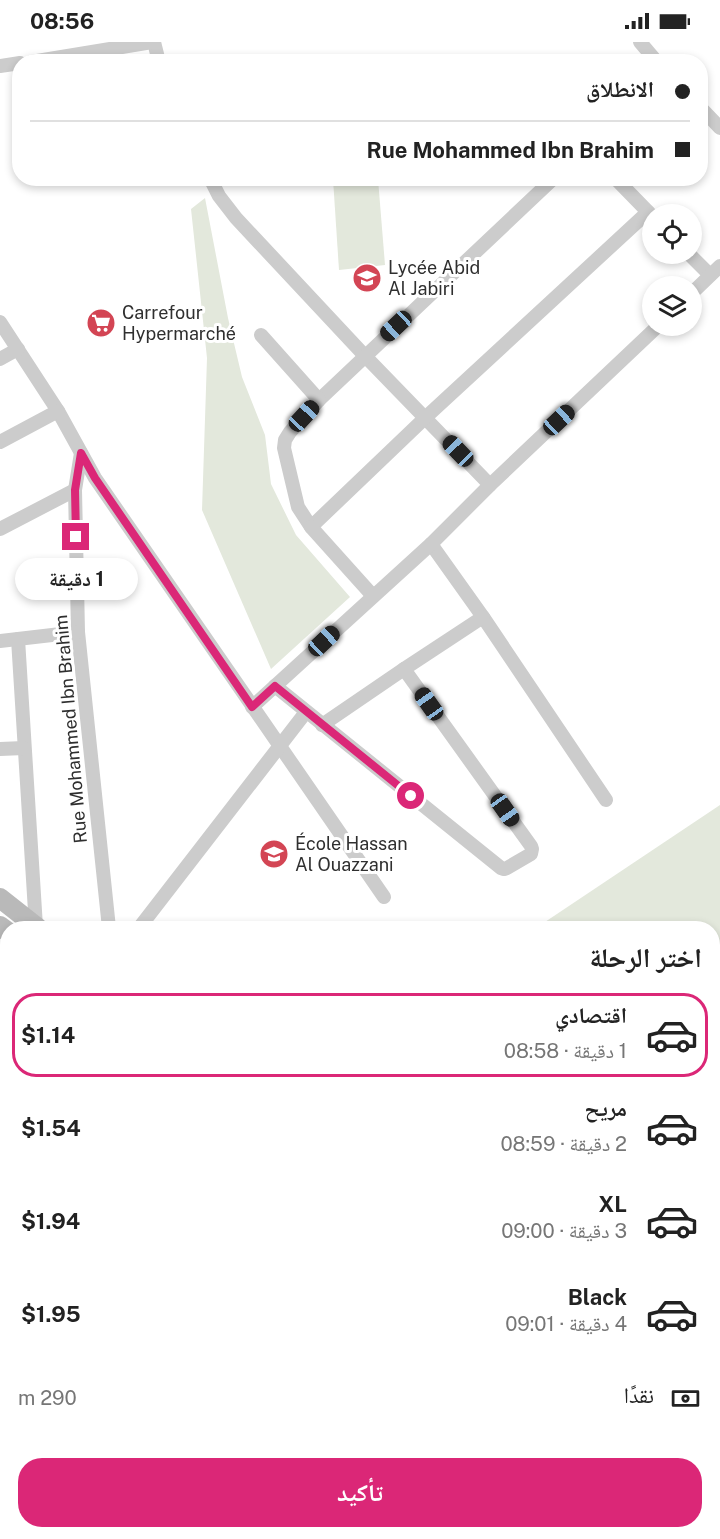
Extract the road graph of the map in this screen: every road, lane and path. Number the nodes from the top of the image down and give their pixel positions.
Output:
1 (153, 42) edge
2 (640, 42) edge
3 (80, 54) edge
4 (650, 54) edge
5 (708, 115) edge
6 (720, 128) edge
7 (214, 186) edge
8 (546, 186) edge
9 (623, 186) edge
10 (642, 206) edge
11 (642, 221) edge
12 (702, 262) edge
13 (715, 271) edge
14 (702, 283) edge
15 (0, 322) edge
16 (261, 335) dead end
17 (647, 336) edge
18 (18, 349) junction
19 (365, 356) junction
20 (0, 359) edge
21 (319, 400) junction
22 (58, 411) junction
23 (426, 417) junction
24 (0, 442) edge
25 (81, 453) junction
26 (490, 485) junction
27 (75, 490) junction
28 (311, 527) junction
29 (0, 529) edge
30 (431, 544) junction
31 (373, 596) junction
32 (483, 617) junction
33 (78, 632) junction
34 (18, 639) junction
35 (0, 641) edge
36 (404, 669) junction
37 (275, 686) junction
38 (252, 707) junction
39 (306, 712) junction
40 (322, 725) junction
41 (280, 746) junction
42 (24, 748) junction
43 (0, 749) edge
44 (606, 800) dead end
45 (384, 897) dead end
46 (0, 898) edge
47 (28, 921) edge
48 (36, 921) edge
49 (108, 921) edge
50 (144, 921) edge

1 - 3 street
2 - 4 street
5 - 6 street
7 - 19 street
8 - 19 street
9 - 10 street
11 - 23 street
12 - 13 street
13 - 14 street
15 - 18 street
16 - 21 street
17 - 26 street
18 - 20 street
18 - 22 street
19 - 21 street
19 - 23 street
21 - 28 street
22 - 24 street
22 - 25 street
23 - 26 street
23 - 28 street
25 - 27 street, Rue Mohammed Ibn Brahim
25 - 38 street
26 - 30 street
27 - 29 street
27 - 33 street, Rue Mohammed Ibn Brahim
28 - 31 street
30 - 31 street
30 - 32 street
31 - 37 street
32 - 36 street
32 - 44 street
33 - 34 street
33 - 49 street, Rue Mohammed Ibn Brahim
34 - 35 street
34 - 42 street
36 - 40 street
36 - 40 street
37 - 38 street
37 - 39 street
38 - 41 street
39 - 40 street
39 - 41 street
41 - 45 street
41 - 50 street
42 - 43 street
42 - 48 street
46 - 47 main road

